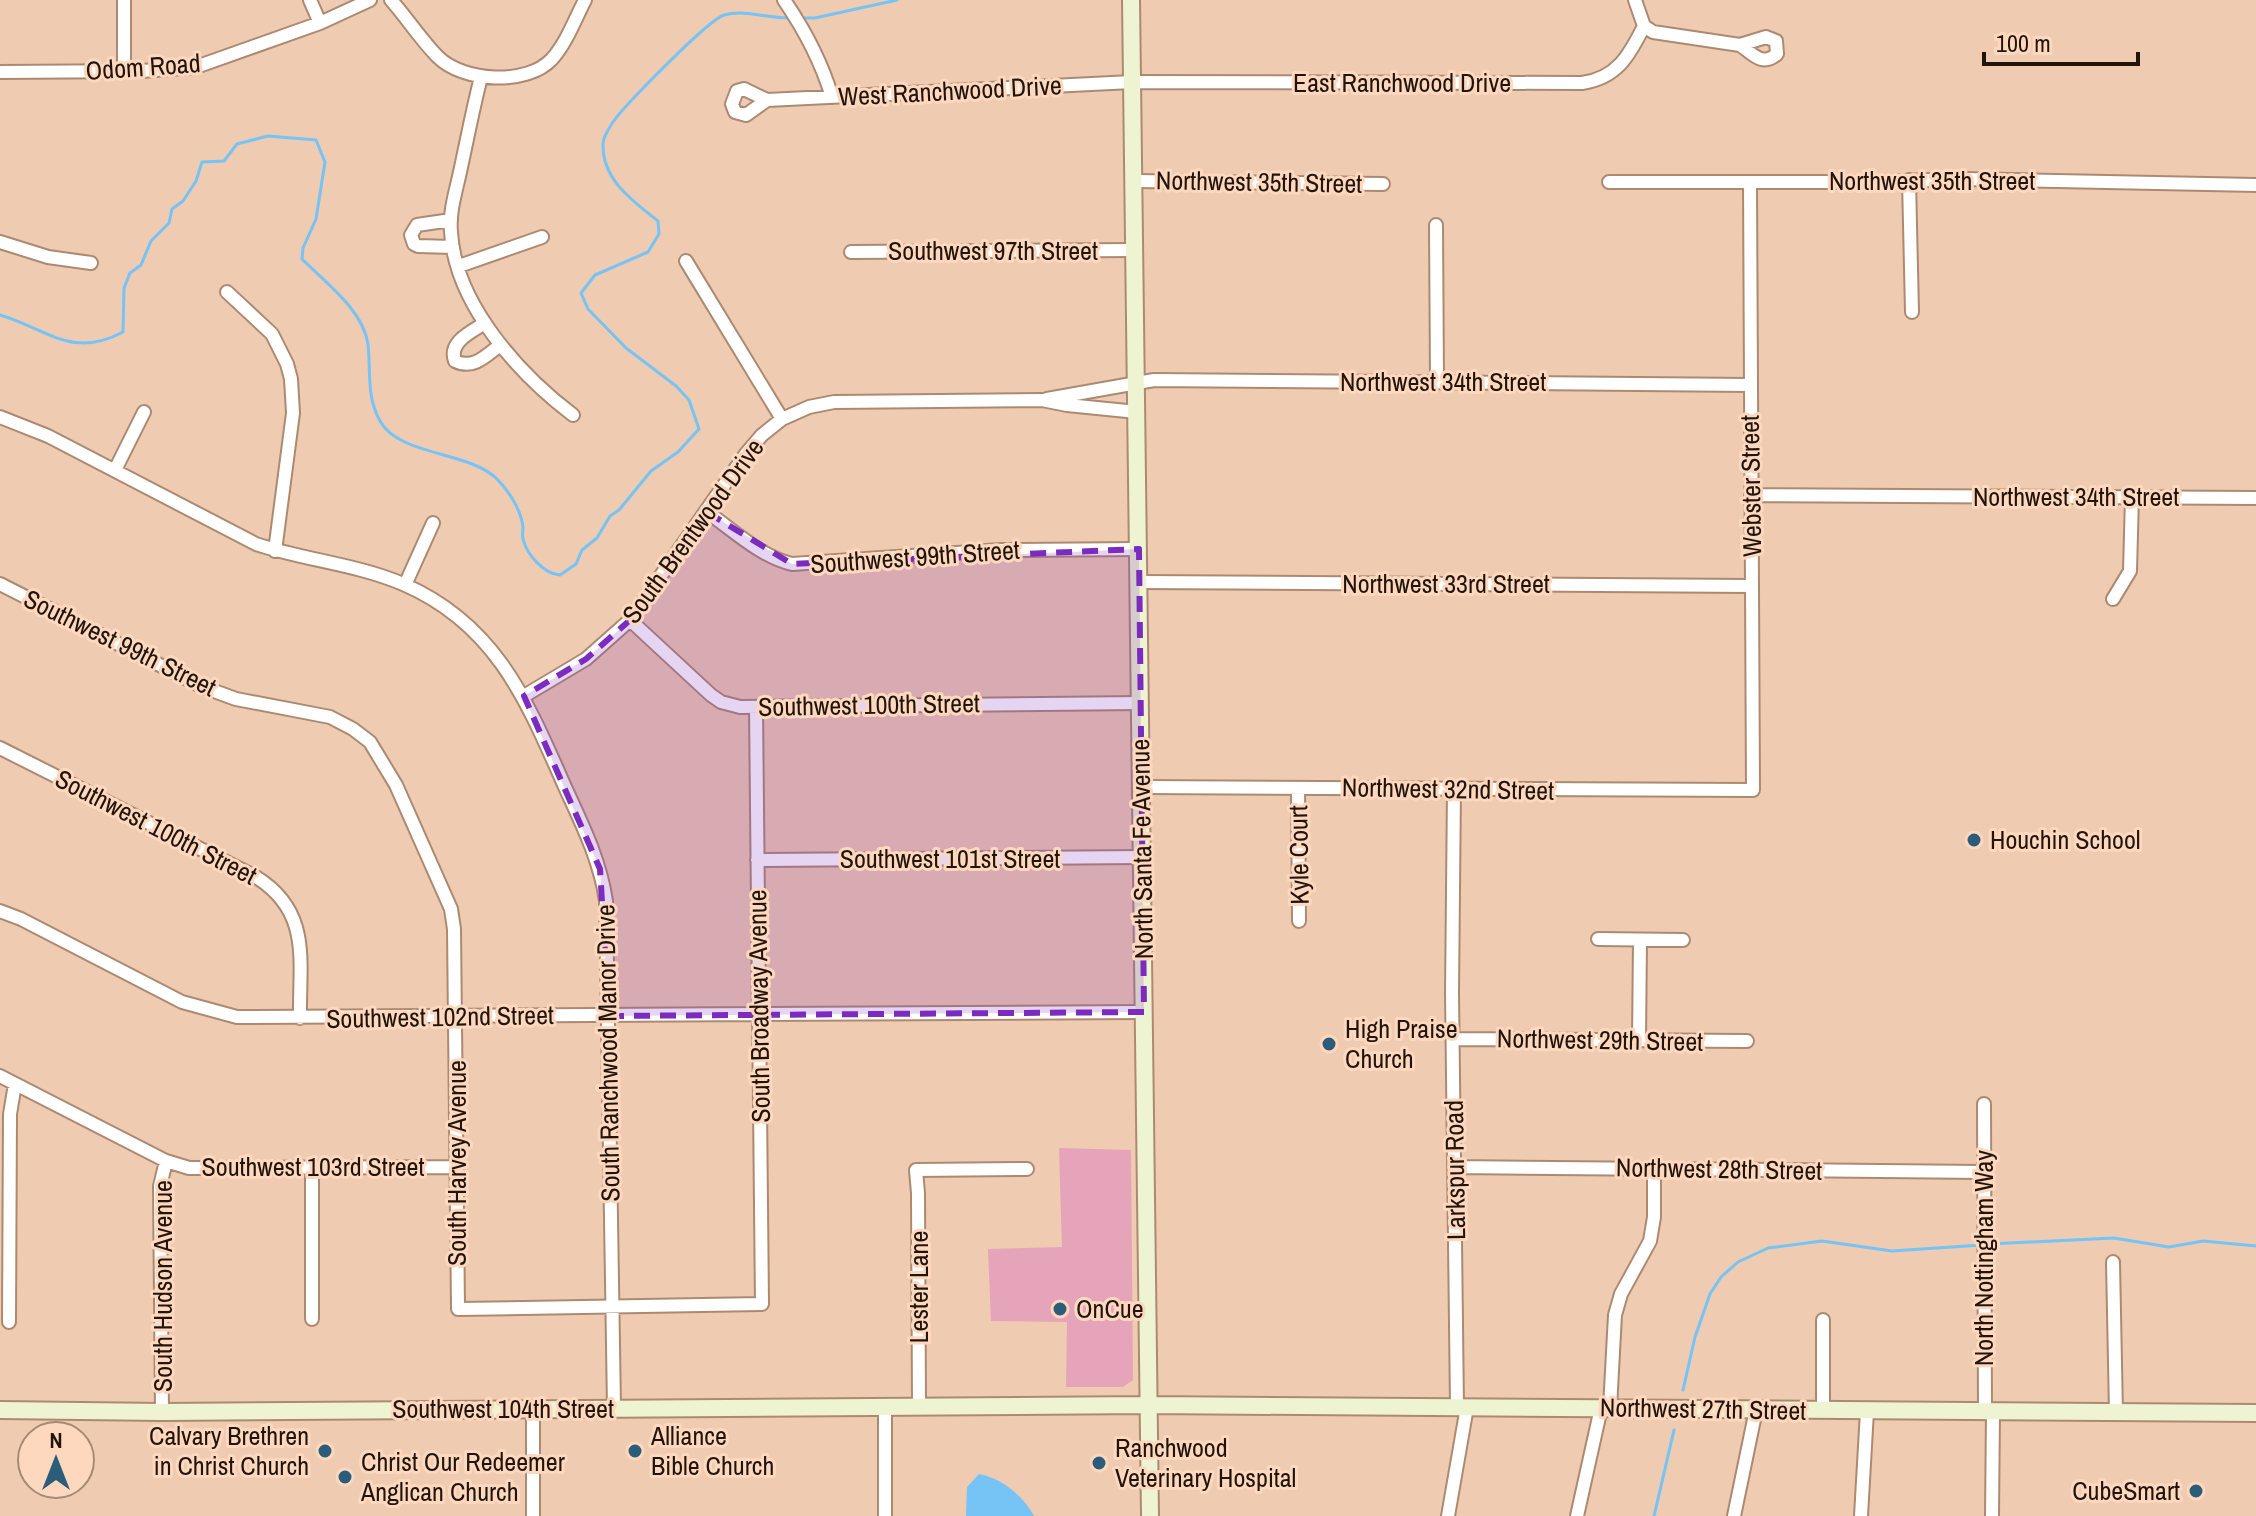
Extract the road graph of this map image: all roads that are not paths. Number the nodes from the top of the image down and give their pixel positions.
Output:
1 (124, 0) edge
2 (310, 0) edge
3 (370, 0) edge
4 (391, 0) edge
5 (585, 0) edge
6 (784, 0) edge
7 (1131, 0) edge
8 (1635, 0) edge
9 (320, 23) junction
10 (1644, 26) junction
11 (1740, 45) dead end
12 (124, 71) junction
13 (0, 72) edge
14 (481, 77) junction
15 (1132, 82) junction
16 (832, 97) junction
17 (767, 100) dead end
18 (1909, 180) junction
19 (1134, 181) junction
20 (1609, 182) dead end
21 (1750, 183) junction
22 (1383, 184) dead end
23 (2256, 185) edge
24 (451, 220) junction
25 (1436, 225) dead end
26 (542, 237) dead end
27 (0, 242) edge
28 (453, 247) junction
29 (1135, 250) junction
30 (851, 252) dead end
31 (686, 261) dead end
32 (91, 263) dead end
33 (459, 266) junction
34 (227, 292) dead end
35 (1912, 312) dead end
36 (485, 323) junction
37 (500, 345) junction
38 (1437, 382) junction
39 (1137, 384) junction
40 (1750, 385) junction
41 (1042, 400) junction
42 (144, 412) dead end
43 (1137, 412) junction
44 (573, 415) dead end
45 (0, 417) edge
46 (782, 419) junction
47 (115, 470) junction
48 (1751, 495) junction
49 (2132, 497) junction
50 (2256, 498) edge
51 (707, 512) junction
52 (433, 523) dead end
53 (1139, 549) junction
54 (275, 551) junction
55 (1139, 582) junction
56 (0, 584) edge
57 (405, 585) junction
58 (1752, 586) junction
59 (2113, 599) dead end
60 (630, 620) junction
61 (524, 696) junction
62 (1141, 703) junction
63 (756, 707) junction
64 (0, 748) edge
65 (1142, 787) junction
66 (1298, 788) junction
67 (1454, 789) junction
68 (1753, 790) joint
69 (1143, 857) junction
70 (757, 860) junction
71 (0, 911) edge
72 (1299, 921) dead end
73 (1598, 939) dead end
74 (1683, 940) dead end
75 (1640, 941) junction
76 (1144, 1012) junction
77 (759, 1015) junction
78 (456, 1016) junction
79 (609, 1016) junction
80 (300, 1018) junction
81 (1453, 1039) junction
82 (1639, 1040) junction
83 (1747, 1041) dead end
84 (0, 1076) edge
85 (15, 1084) junction
86 (1984, 1104) dead end
87 (166, 1161) junction
88 (456, 1167) junction
89 (1455, 1167) junction
90 (312, 1168) junction
91 (1027, 1169) dead end
92 (1654, 1169) junction
93 (1983, 1172) junction
94 (2113, 1262) dead end
95 (612, 1306) junction
96 (312, 1319) dead end
97 (1823, 1320) dead end
98 (9, 1322) dead end
99 (919, 1405) junction
100 (1149, 1405) junction
101 (885, 1406) junction
102 (1462, 1407) junction
103 (533, 1408) junction
104 (614, 1408) junction
105 (1605, 1408) junction
106 (0, 1410) edge
107 (1756, 1410) junction
108 (1823, 1410) junction
109 (1867, 1411) junction
110 (162, 1412) junction
111 (1989, 1412) junction
112 (2116, 1413) junction
113 (2256, 1413) edge
114 (533, 1516) edge
115 (885, 1516) edge
116 (1150, 1516) edge
117 (1448, 1516) edge
118 (1577, 1516) edge
119 (1734, 1516) edge
120 (1861, 1516) edge
121 (1992, 1516) edge

1 - 12 street
2 - 9 street
3 - 9 street, Odom Road
4 - 14 street
5 - 14 street
6 - 16 street
7 - 15 main road, North Santa Fe Avenue
8 - 10 street
9 - 12 street, Odom Road
10 - 11 street
10 - 15 street, East Ranchwood Drive
12 - 13 street, Odom Road
14 - 24 street
15 - 16 street, West Ranchwood Drive
15 - 19 main road, North Santa Fe Avenue
16 - 17 street, West Ranchwood Drive
18 - 21 street, Northwest 35th Street
18 - 23 street, Northwest 35th Street
18 - 35 street
19 - 22 street, Northwest 35th Street
19 - 29 main road, North Santa Fe Avenue
20 - 21 street, Northwest 35th Street
21 - 40 street, Webster Street
24 - 28 street
24 - 28 street
25 - 38 street
26 - 33 street
27 - 32 street
28 - 33 street
29 - 30 street, Southwest 97th Street
29 - 39 main road, North Santa Fe Avenue
31 - 46 street
33 - 36 street
34 - 54 street
36 - 37 street
36 - 37 street
37 - 44 street
38 - 39 street, Northwest 34th Street
38 - 40 street, Northwest 34th Street
39 - 41 street, Northwest 34th Street
39 - 43 main road, North Santa Fe Avenue
40 - 48 street, Webster Street
41 - 43 street
41 - 46 street
42 - 47 street
43 - 53 main road, North Santa Fe Avenue
45 - 47 street, South Ranchwood Manor Drive
46 - 51 street, South Brentwood Drive
47 - 54 street, South Ranchwood Manor Drive
48 - 49 street, Northwest 34th Street
48 - 58 street, Webster Street
49 - 50 street, Northwest 34th Street
49 - 59 street
51 - 53 street, Southwest 99th Street
51 - 60 street, South Brentwood Drive
52 - 57 street
53 - 55 main road, North Santa Fe Avenue
54 - 57 street, South Ranchwood Manor Drive
55 - 58 street, Northwest 33rd Street
55 - 62 main road, North Santa Fe Avenue
56 - 78 street, Southwest 99th Street
57 - 61 street, South Ranchwood Manor Drive
58 - 68 street, Webster Street
60 - 61 street, South Brentwood Drive
60 - 63 street, Southwest 100th Street
61 - 79 street, South Ranchwood Manor Drive
62 - 63 street, Southwest 100th Street
62 - 65 main road, North Santa Fe Avenue
63 - 70 street, South Broadway Avenue
64 - 80 street, Southwest 100th Street
65 - 66 street, Northwest 32nd Street
65 - 69 main road, North Santa Fe Avenue
66 - 67 street, Northwest 32nd Street
66 - 72 street, Kyle Court
67 - 68 street, Northwest 32nd Street
67 - 81 street, Larkspur Road
69 - 70 street, Southwest 101st Street
69 - 76 main road, North Santa Fe Avenue
70 - 77 street, South Broadway Avenue
71 - 80 street, Southwest 102nd Street
73 - 75 street
74 - 75 street
75 - 82 street
76 - 77 street, Southwest 102nd Street
76 - 100 main road, North Santa Fe Avenue
77 - 79 street, Southwest 102nd Street
77 - 95 street, South Broadway Avenue
78 - 79 street, Southwest 102nd Street
78 - 80 street, Southwest 102nd Street
78 - 88 street, South Harvey Avenue
79 - 95 street, South Ranchwood Manor Drive
81 - 82 street, Northwest 29th Street
81 - 89 street, Larkspur Road
82 - 83 street, Northwest 29th Street
84 - 85 street, Southwest 103rd Street
85 - 87 street, Southwest 103rd Street
85 - 98 street
86 - 93 street, North Nottingham Way
87 - 90 street, Southwest 103rd Street
87 - 110 street, South Hudson Avenue
88 - 90 street, Southwest 103rd Street
88 - 95 street, South Harvey Avenue
89 - 92 street, Northwest 28th Street
89 - 102 street, Larkspur Road
90 - 96 street
91 - 99 street, Lester Lane
92 - 93 street, Northwest 28th Street
92 - 105 street
93 - 111 street, North Nottingham Way
94 - 112 street
95 - 104 street, South Ranchwood Manor Drive
97 - 108 street
99 - 100 main road, Southwest 104th Street
99 - 101 main road, Southwest 104th Street
100 - 102 main road, Northwest 27th Street
100 - 116 main road, North Santa Fe Avenue
101 - 104 main road, Southwest 104th Street
101 - 115 street
102 - 105 main road, Northwest 27th Street
102 - 117 street, Larkspur Road
103 - 104 main road, Southwest 104th Street
103 - 110 main road, Southwest 104th Street
103 - 114 street
105 - 107 main road, Northwest 27th Street
105 - 118 street
106 - 110 main road, Southwest 104th Street
107 - 108 main road, Northwest 27th Street
107 - 119 street
108 - 109 main road, Northwest 27th Street
109 - 111 main road, Northwest 27th Street
109 - 120 street
111 - 112 main road, Northwest 27th Street
111 - 121 street, North Nottingham Way
112 - 113 main road, Northwest 27th Street

